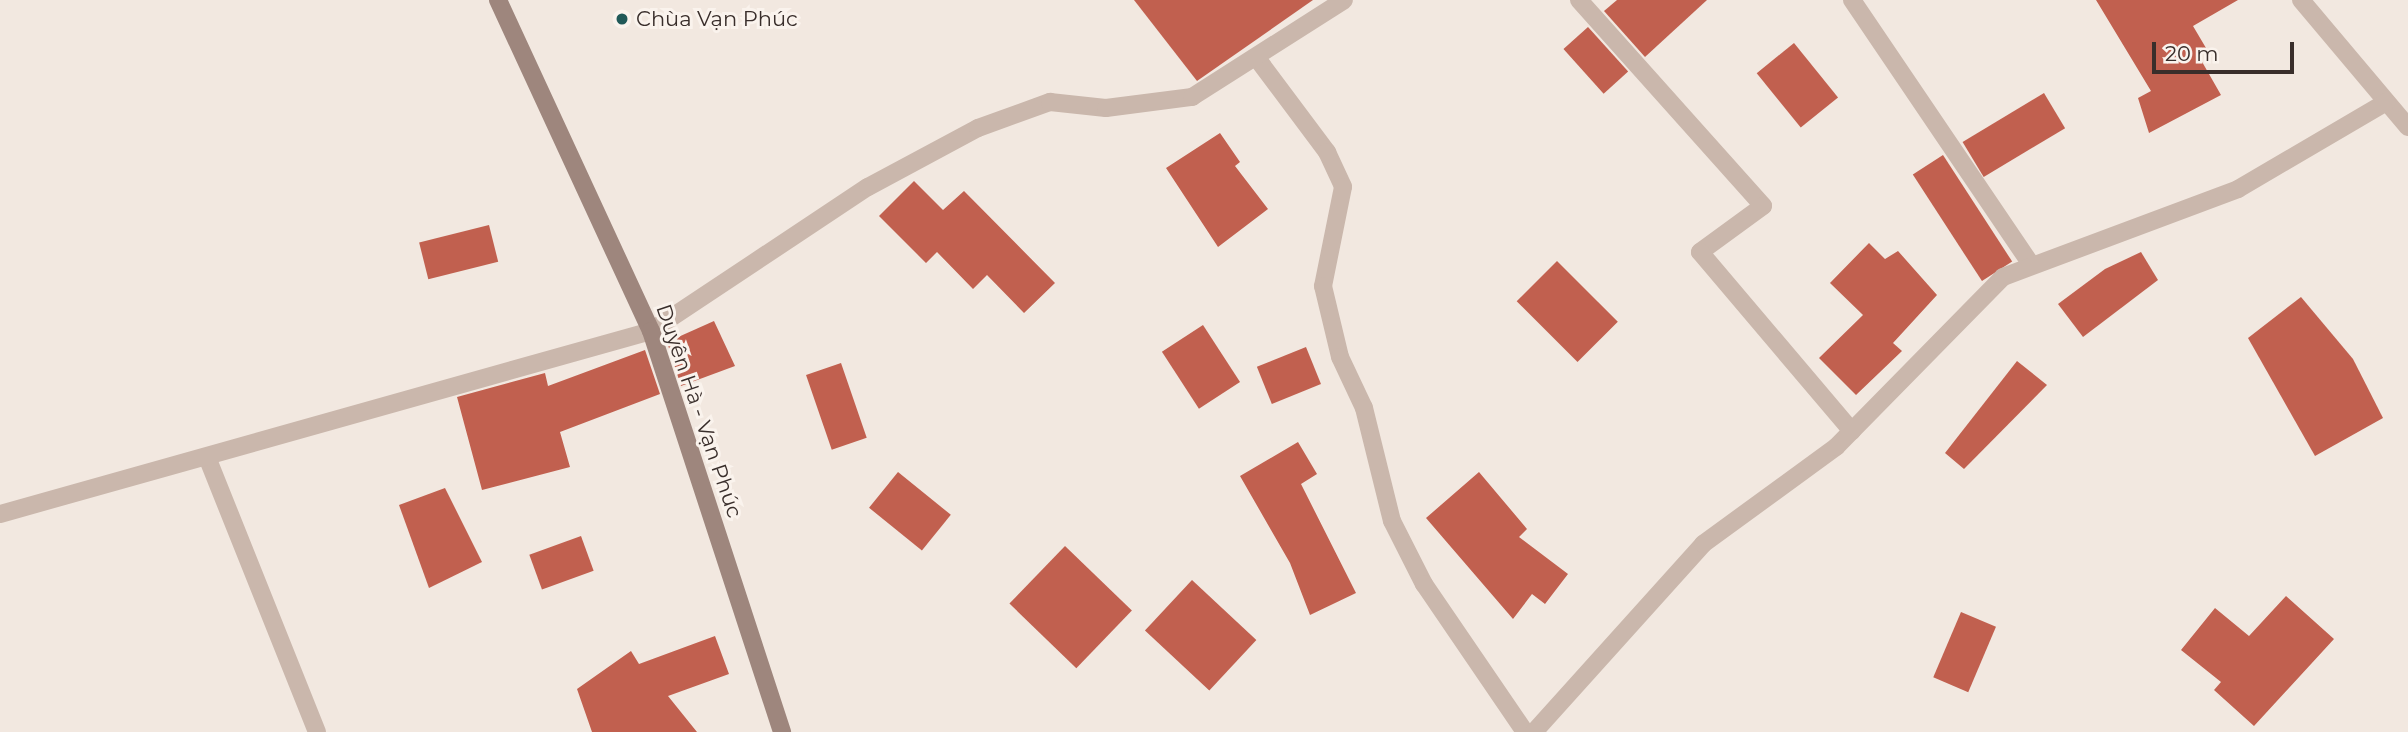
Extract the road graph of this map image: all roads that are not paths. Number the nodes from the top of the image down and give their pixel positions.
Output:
1 (498, 0) edge
2 (1344, 0) edge
3 (1580, 0) edge
4 (1852, 0) edge
5 (2301, 0) edge
6 (1256, 58) junction
7 (2386, 102) junction
8 (2408, 127) edge
9 (2030, 263) junction
10 (651, 331) junction
11 (1852, 431) junction
12 (207, 457) junction
13 (0, 514) edge
14 (317, 732) edge
15 (782, 732) edge
16 (1525, 732) edge
17 (1534, 732) edge

1 - 10 street, Duyên Hà - Vạn Phúc
2 - 6 street
3 - 11 street
4 - 9 street
5 - 7 street
6 - 10 street
6 - 16 street
7 - 8 street
7 - 9 street
9 - 11 street
10 - 12 street
10 - 15 street, Duyên Hà - Vạn Phúc
11 - 17 street
12 - 13 street
12 - 14 street

